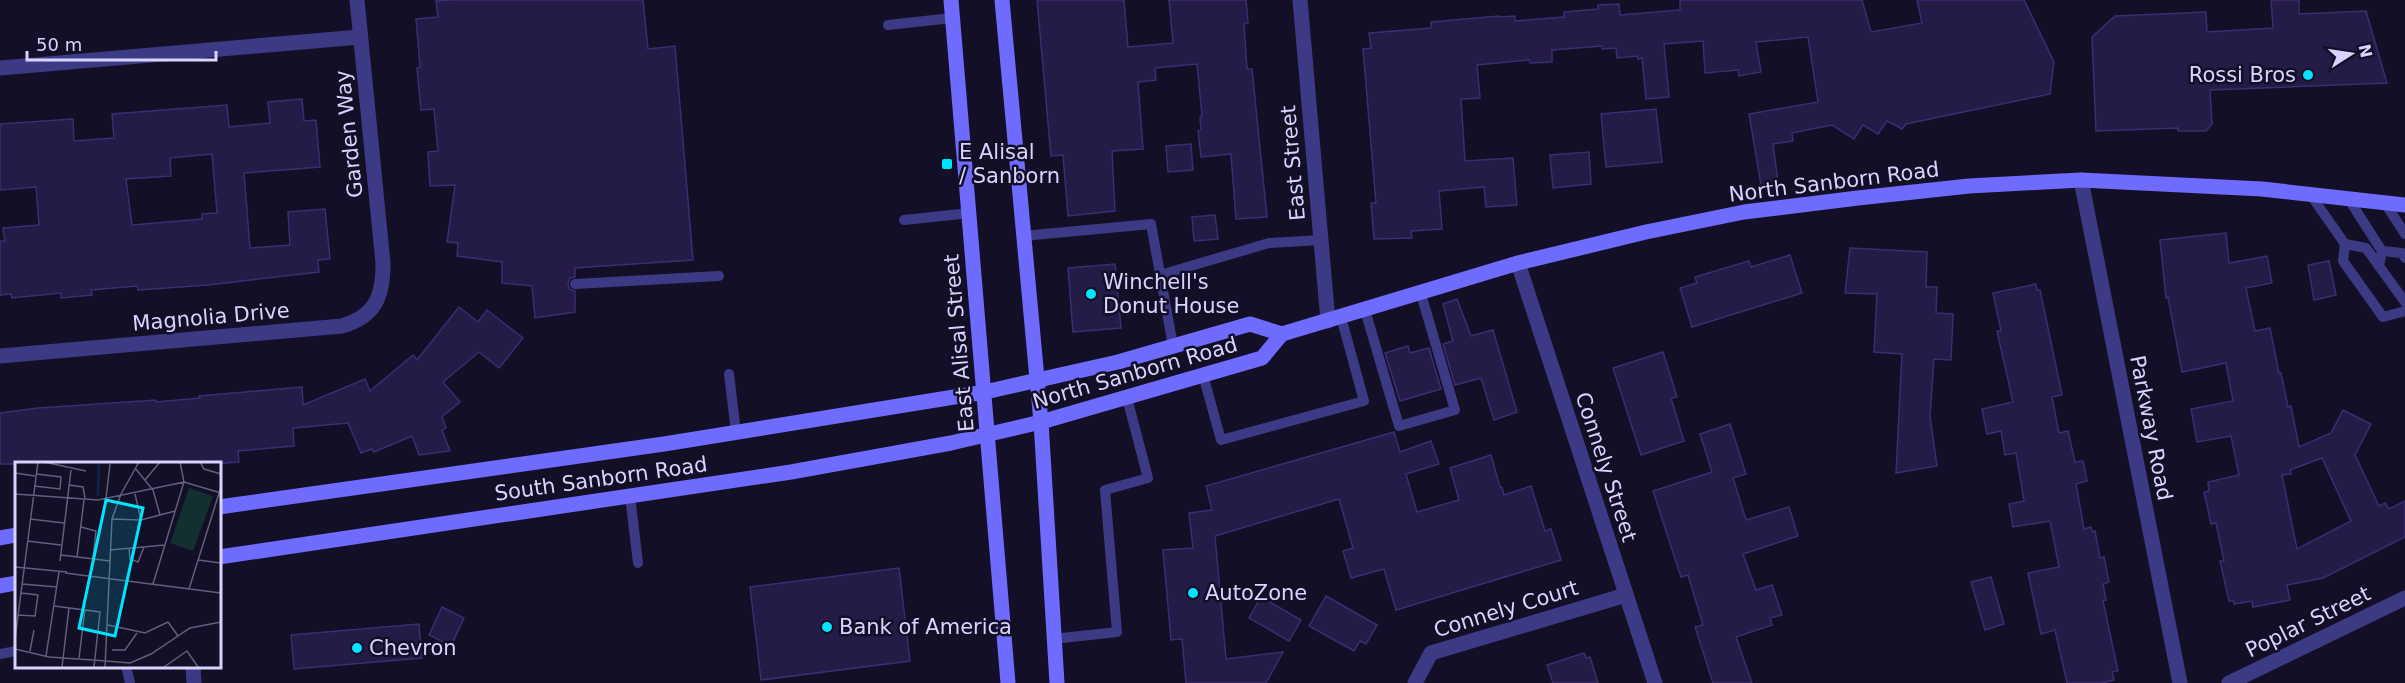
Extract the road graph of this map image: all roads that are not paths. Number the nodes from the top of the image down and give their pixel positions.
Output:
1 (357, 0) edge
2 (951, 0) edge
3 (1002, 0) edge
4 (1300, 0) edge
5 (952, 18) junction
6 (888, 25) dead end
7 (360, 37) junction
8 (0, 68) edge
9 (2081, 180) junction
10 (2310, 194) junction
11 (2348, 198) junction
12 (2385, 203) junction
13 (2405, 205) edge
14 (970, 213) junction
15 (904, 220) dead end
16 (2405, 234) edge
17 (1023, 236) junction
18 (1321, 240) junction
19 (2345, 244) junction
20 (2382, 251) junction
21 (2405, 258) edge
22 (383, 263) joint
23 (1518, 263) junction
24 (2379, 266) junction
25 (1160, 275) junction
26 (719, 276) dead end
27 (575, 284) dead end
28 (1421, 294) junction
29 (2405, 302) edge
30 (1365, 310) junction
31 (2405, 311) edge
32 (1335, 319) junction
33 (1282, 334) junction
34 (1173, 346) junction
35 (0, 356) edge
36 (729, 374) dead end
37 (1203, 375) junction
38 (1037, 379) junction
39 (985, 392) junction
40 (1127, 398) junction
41 (1041, 422) junction
42 (736, 432) junction
43 (988, 435) junction
44 (630, 496) junction
45 (220, 507) edge
46 (15, 535) edge
47 (0, 538) edge
48 (220, 557) edge
49 (638, 563) dead end
50 (15, 584) edge
51 (0, 586) edge
52 (1626, 595) junction
53 (2405, 598) edge
54 (1053, 639) junction
55 (15, 651) edge
56 (0, 654) edge
57 (126, 668) edge
58 (193, 668) edge
59 (130, 683) edge
60 (194, 683) edge
61 (1008, 683) edge
62 (1057, 683) edge
63 (1415, 683) edge
64 (1655, 683) edge
65 (2180, 683) edge
66 (2229, 683) edge

1 - 7 street, Garden Way
2 - 5 main road, East Alisal Street
3 - 17 main road
4 - 18 street, East Street
5 - 6 lane
5 - 14 main road, East Alisal Street
7 - 8 street
7 - 22 street, Garden Way
9 - 10 main road, North Sanborn Road
9 - 23 main road, North Sanborn Road
9 - 65 street, Parkway Road
10 - 11 main road, North Sanborn Road
10 - 19 lane
11 - 12 main road, North Sanborn Road
11 - 20 lane
12 - 13 main road, North Sanborn Road
12 - 16 lane
14 - 15 lane
14 - 39 main road, East Alisal Street
17 - 25 lane
17 - 38 main road
18 - 25 lane
18 - 32 street, East Street
19 - 24 lane
19 - 31 lane
20 - 21 lane
20 - 24 lane
22 - 35 street, Magnolia Drive
23 - 28 main road, North Sanborn Road
23 - 52 street, Connely Street
24 - 29 lane
25 - 34 lane
26 - 27 lane
28 - 30 main road, North Sanborn Road
28 - 30 lane
30 - 32 main road, North Sanborn Road
32 - 33 main road, North Sanborn Road
32 - 37 lane
33 - 34 main road, North Sanborn Road
33 - 37 main road, North Sanborn Road
34 - 38 main road, North Sanborn Road
36 - 42 lane
37 - 40 main road, North Sanborn Road
38 - 39 main road, North Sanborn Road
38 - 41 main road
39 - 42 main road, South Sanborn Road
39 - 43 main road, East Alisal Street
40 - 41 main road, North Sanborn Road
40 - 54 lane
41 - 43 main road, North Sanborn Road
41 - 54 main road
42 - 45 main road, South Sanborn Road
43 - 44 main road, South Sanborn Road
43 - 61 main road, East Alisal Street
44 - 48 main road, South Sanborn Road
44 - 49 lane
46 - 47 main road
50 - 51 main road
52 - 63 street, Connely Court
52 - 64 street, Connely Street
53 - 66 street, Poplar Street
54 - 62 main road
55 - 56 lane
57 - 59 lane
58 - 60 street

